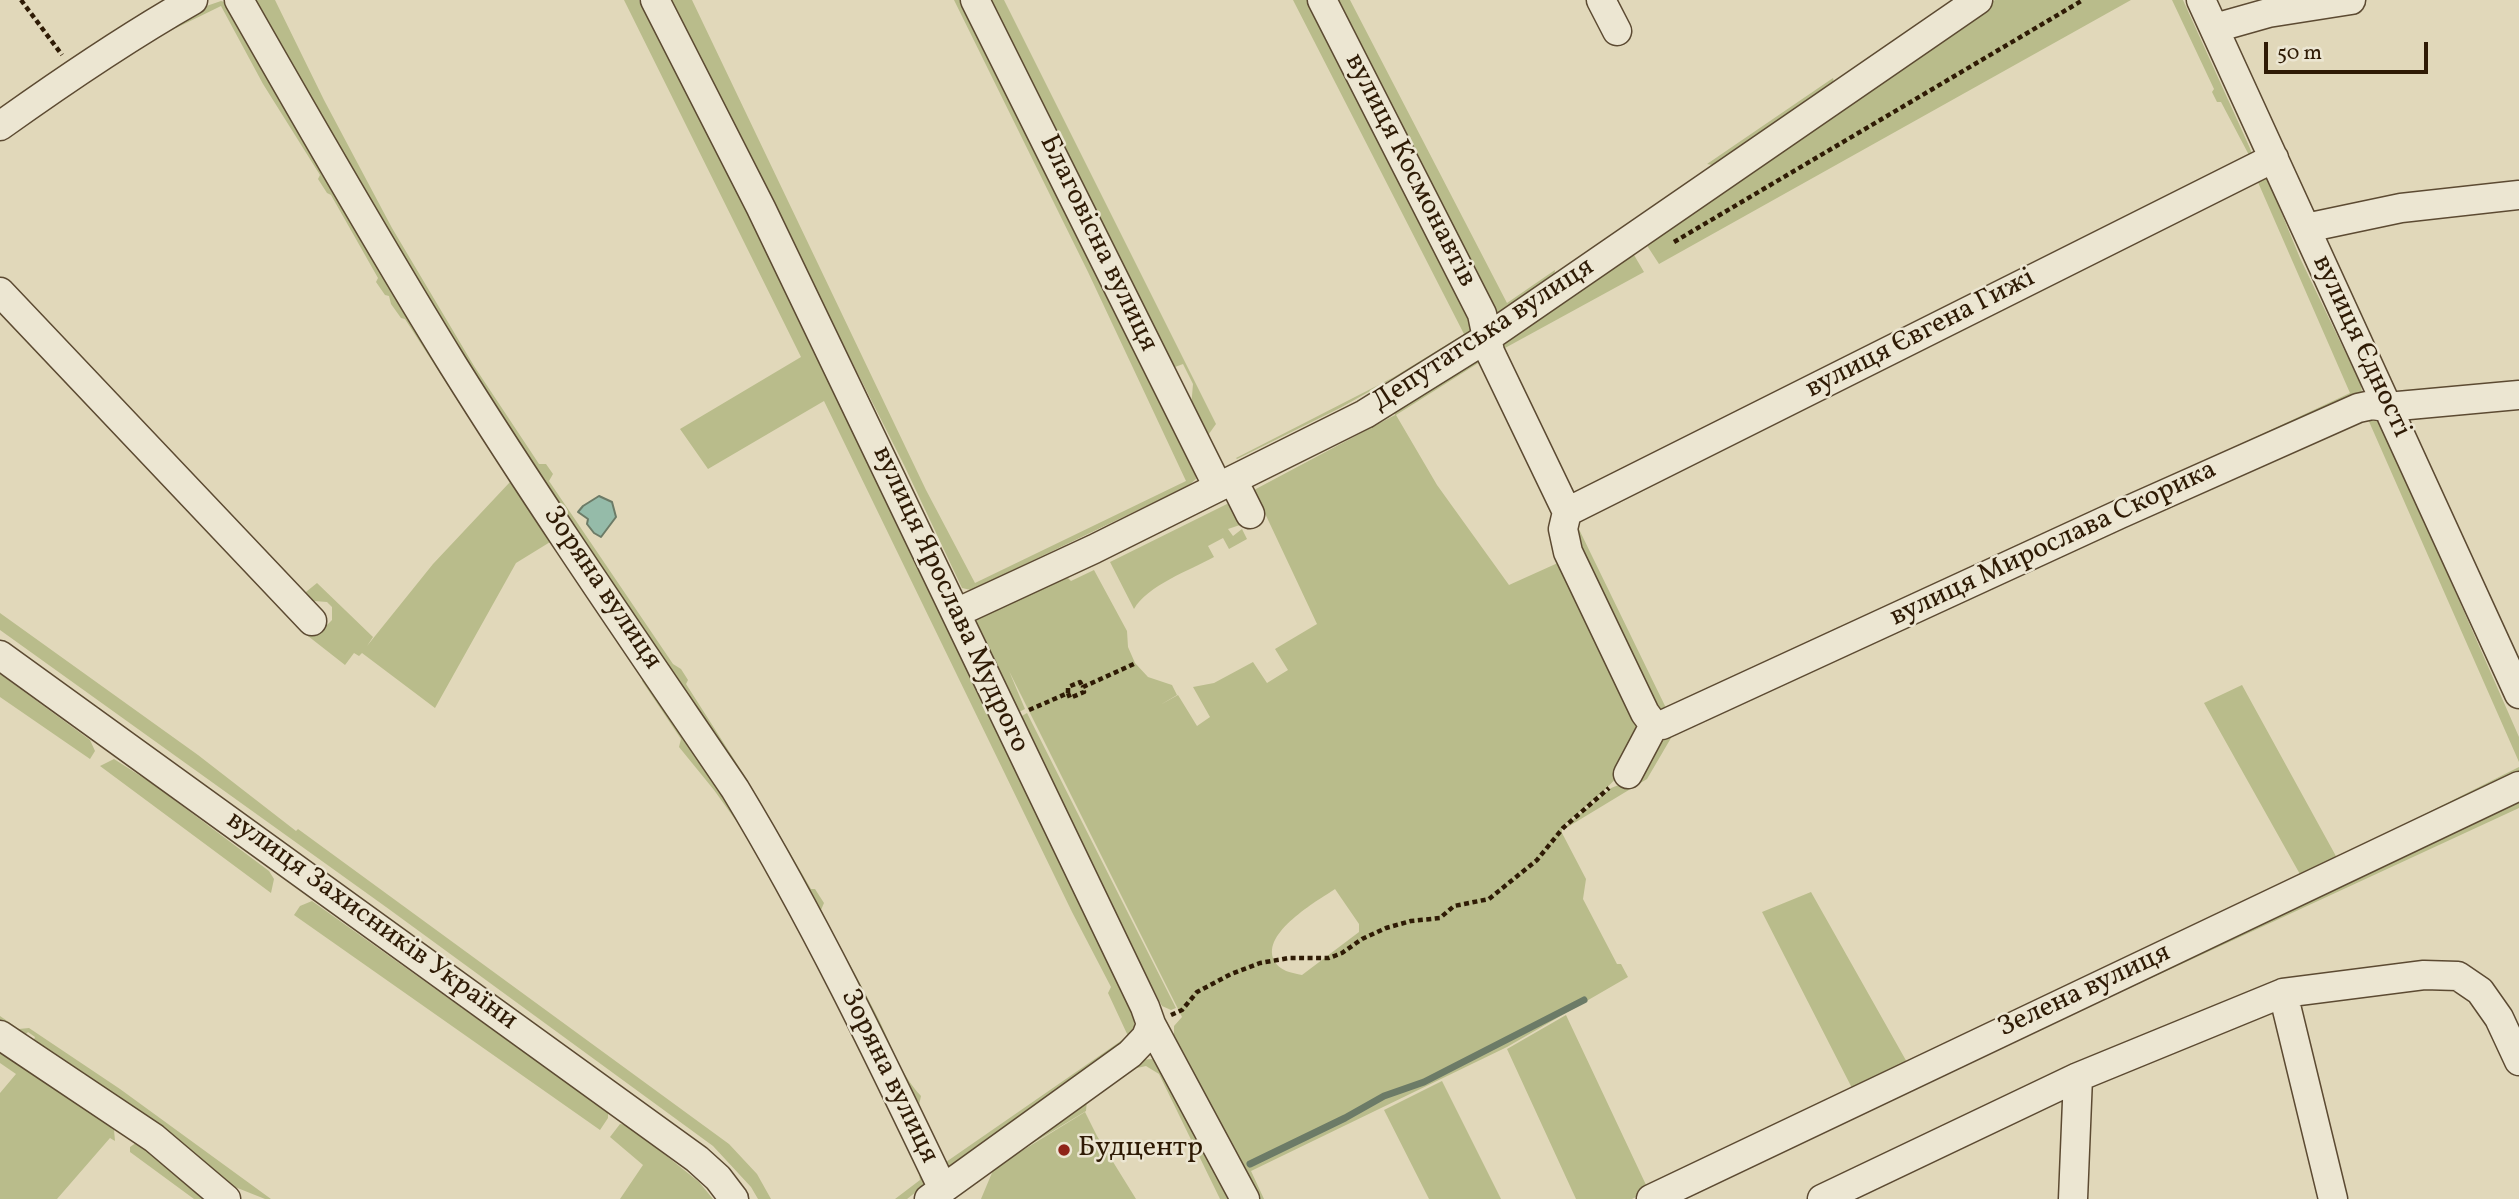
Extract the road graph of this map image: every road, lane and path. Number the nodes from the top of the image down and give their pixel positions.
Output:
1 (21, 0) edge
2 (193, 0) edge
3 (239, 0) edge
4 (655, 0) edge
5 (975, 0) edge
6 (1322, 0) edge
7 (1601, 0) edge
8 (1978, 0) edge
9 (2083, 0) edge
10 (2201, 0) edge
11 (2351, 0) edge
12 (2215, 28) junction
13 (1617, 31) dead end
14 (75, 72) junction
15 (0, 126) edge
16 (2274, 158) junction
17 (2519, 195) edge
18 (2306, 228) junction
19 (1670, 245) dead end
20 (0, 292) edge
21 (1487, 338) junction
22 (2519, 396) edge
23 (2387, 407) junction
24 (1225, 484) junction
25 (1567, 512) junction
26 (1250, 514) dead end
27 (956, 613) junction
28 (312, 621) dead end
29 (0, 655) edge
30 (1136, 663) dead end
31 (2513, 666) edge
32 (1083, 687) junction
33 (1068, 693) junction
34 (2519, 694) edge
35 (1005, 719) junction
36 (1654, 725) junction
37 (1628, 774) joint
38 (2519, 786) edge
39 (2283, 993) junction
40 (1151, 1024) junction
41 (0, 1035) edge
42 (2519, 1061) edge
43 (2078, 1077) junction
44 (949, 1192) edge
45 (226, 1199) edge
46 (734, 1199) edge
47 (1245, 1199) edge
48 (1651, 1199) edge
49 (1822, 1199) edge
50 (2073, 1199) edge
51 (2333, 1199) edge

1 - 14 path
2 - 14 street
3 - 44 street, Зоряна вулиця
4 - 27 street, вулиця Ярослава Мудрого
5 - 24 street, Благовісна вулиця
6 - 21 street, вулиця Космонавтів
7 - 13 street
8 - 21 street, Депутатська вулиця
9 - 19 path
10 - 12 street, вулиця Єдності
11 - 12 street
12 - 16 street, вулиця Єдності
14 - 15 street
16 - 18 street, вулиця Єдності
16 - 25 street, вулиця Євгена Гижі
17 - 18 street
18 - 23 street, вулиця Єдності
20 - 28 street
21 - 24 street, Депутатська вулиця
21 - 25 street, вулиця Космонавтів
22 - 23 street, вулиця Мирослава Скорика
23 - 31 street, вулиця Єдності
23 - 36 street, вулиця Мирослава Скорика
24 - 26 street, Благовісна вулиця
24 - 27 street, Депутатська вулиця
25 - 36 street, вулиця Космонавтів
27 - 35 street, вулиця Ярослава Мудрого
29 - 46 street, вулиця Захисників України
30 - 32 path
31 - 34 street, вулиця Єдності
32 - 33 path
32 - 33 path
33 - 35 path
35 - 40 street, вулиця Ярослава Мудрого
36 - 37 street
37 - 40 path
38 - 48 street, Зелена вулиця
39 - 42 street
39 - 43 street
39 - 51 street
40 - 44 street
40 - 47 street, вулиця Ярослава Мудрого
41 - 45 street
43 - 49 street
43 - 50 street

